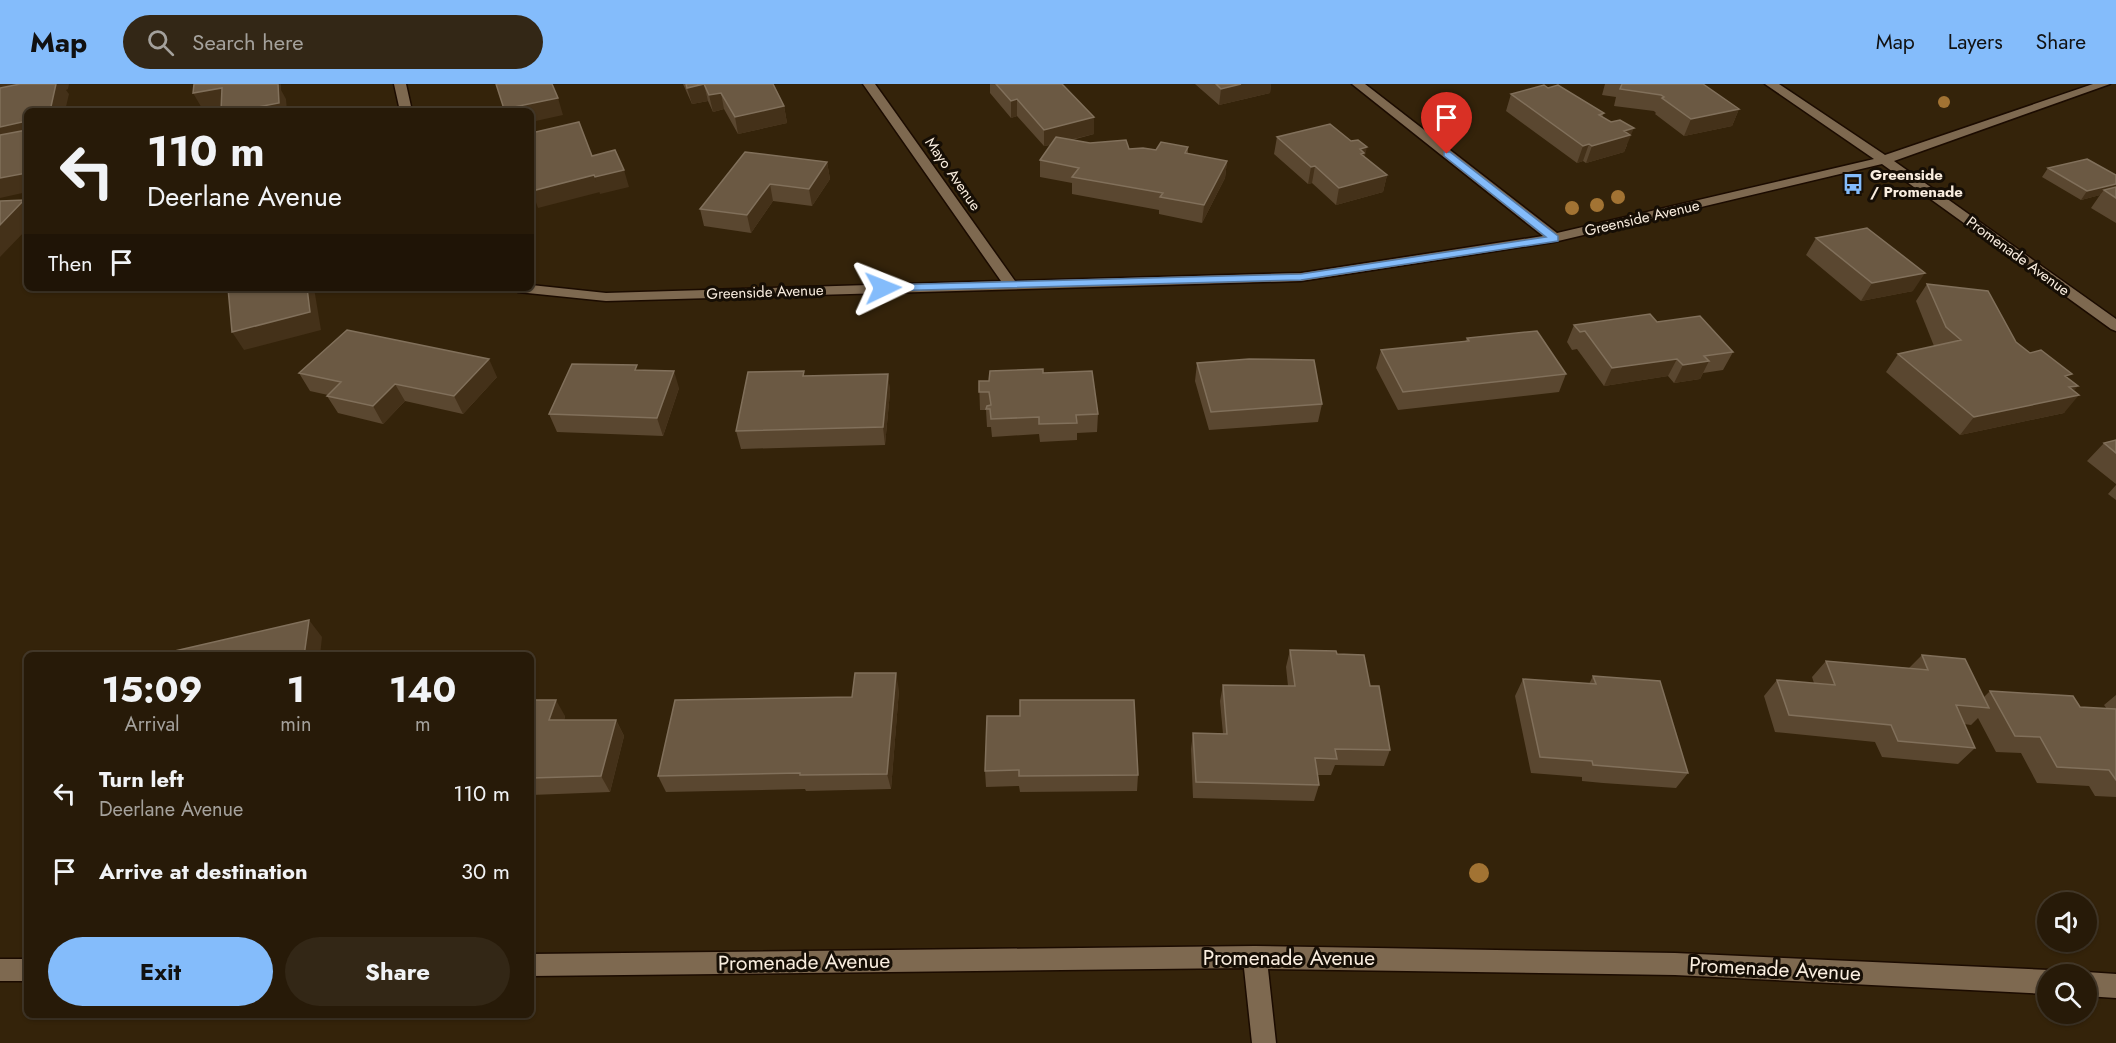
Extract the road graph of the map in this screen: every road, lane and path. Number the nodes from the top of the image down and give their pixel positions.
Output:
1 (400, 84) edge
2 (869, 84) edge
3 (1358, 84) edge
4 (1771, 84) edge
5 (2104, 84) edge
6 (405, 108) edge
7 (1884, 160) junction
8 (1554, 238) junction
9 (1010, 284) junction
10 (534, 290) edge
11 (2116, 326) edge
12 (1255, 957) junction
13 (534, 965) edge
14 (0, 970) edge
15 (24, 970) edge
16 (2037, 981) edge
17 (2097, 985) edge
18 (2116, 986) edge
19 (1264, 1043) edge

1 - 6 street
2 - 9 street, Mayo Avenue
3 - 8 street
4 - 7 street, Promenade Avenue
5 - 7 street, Greenside Avenue
7 - 8 street, Greenside Avenue
7 - 11 street, Promenade Avenue
8 - 9 street, Greenside Avenue
9 - 10 street, Greenside Avenue
12 - 13 street, Promenade Avenue
12 - 16 street, Promenade Avenue
12 - 19 street
14 - 15 street
17 - 18 street

